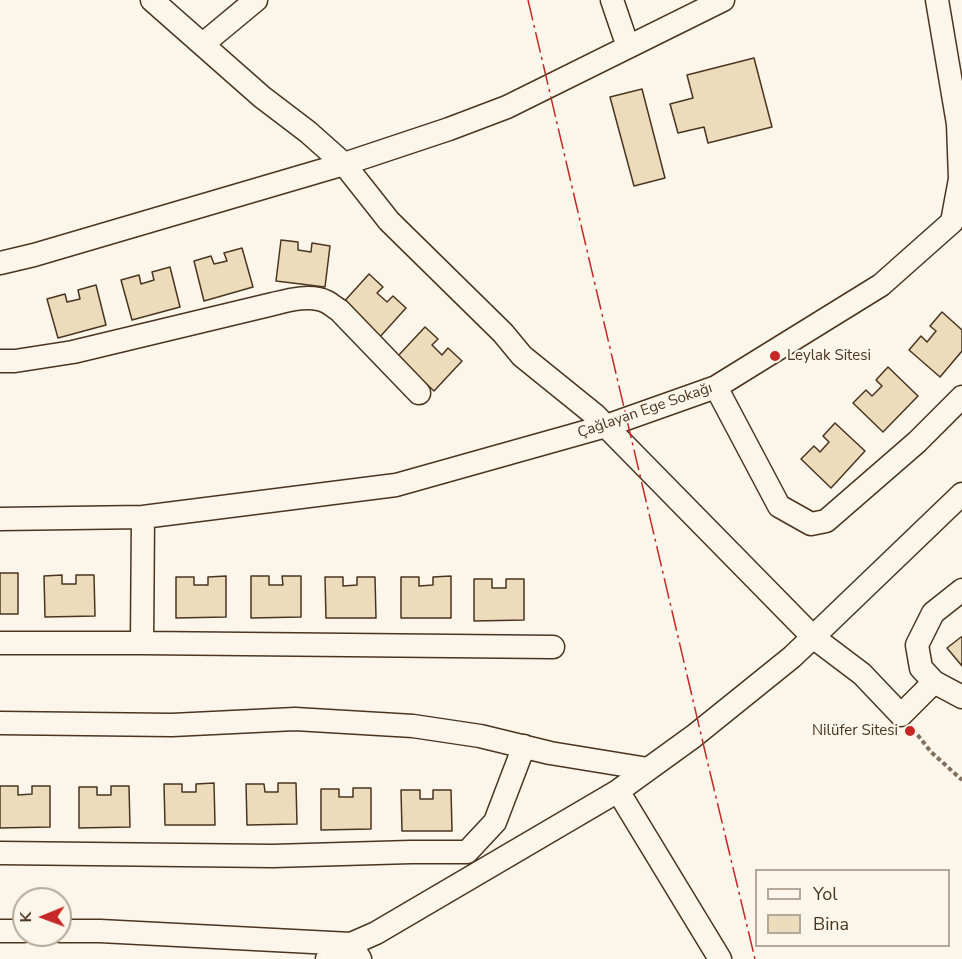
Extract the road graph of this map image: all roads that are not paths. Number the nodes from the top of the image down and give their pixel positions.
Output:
1 (152, 0) edge
2 (256, 0) edge
3 (612, 0) edge
4 (723, 0) edge
5 (937, 0) edge
6 (203, 44) junction
7 (628, 47) junction
8 (344, 164) junction
9 (957, 218) edge
10 (0, 263) edge
11 (0, 361) edge
12 (716, 387) junction
13 (418, 393) dead end
14 (962, 397) edge
15 (606, 426) junction
16 (962, 494) edge
17 (143, 517) junction
18 (0, 519) edge
19 (962, 590) edge
20 (813, 637) junction
21 (0, 643) edge
22 (142, 643) junction
23 (553, 647) dead end
24 (934, 682) junction
25 (962, 697) edge
26 (0, 723) edge
27 (524, 746) junction
28 (648, 770) junction
29 (618, 791) junction
30 (0, 854) edge
31 (72, 931) edge
32 (355, 951) edge
33 (327, 959) edge
34 (720, 959) edge

1 - 6 street
2 - 6 street
3 - 7 street
4 - 7 street
5 - 9 street, Çağlayan Ege Sokağı
6 - 8 street
7 - 8 street
8 - 10 street
8 - 15 street
9 - 12 street, Çağlayan Ege Sokağı
11 - 13 street
12 - 14 street
12 - 15 street, Çağlayan Ege Sokağı
15 - 17 street, Çağlayan Ege Sokağı
15 - 20 street
16 - 20 street
17 - 18 street, Çağlayan Ege Sokağı
17 - 22 street
19 - 24 street
20 - 24 street
20 - 28 street
21 - 22 street
22 - 23 street
24 - 25 street
26 - 27 street
27 - 28 street
27 - 30 street
28 - 29 street
29 - 32 street
29 - 34 street
31 - 32 street
32 - 33 street

